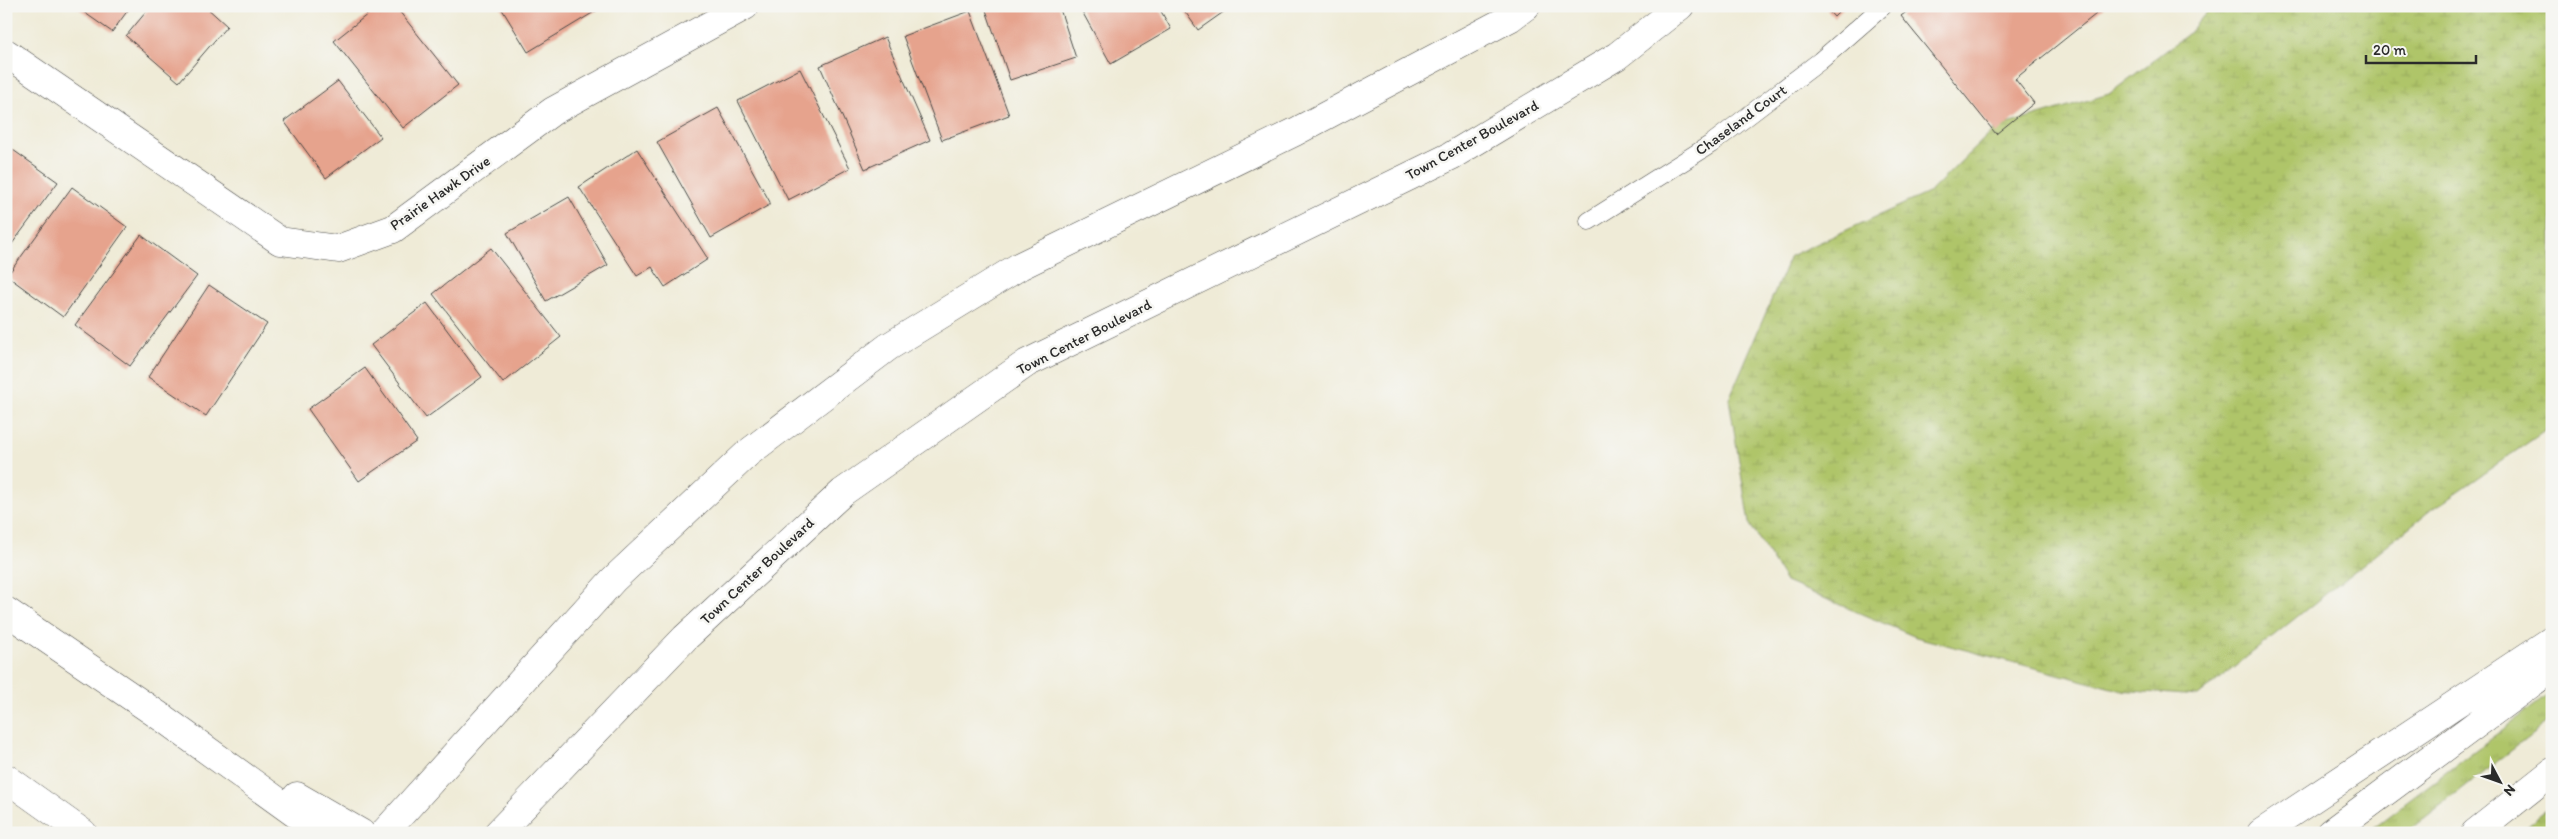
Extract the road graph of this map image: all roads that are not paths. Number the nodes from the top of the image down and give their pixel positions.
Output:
1 (745, 6) edge
2 (1526, 6) edge
3 (1680, 6) edge
4 (1883, 6) edge
5 (6, 53) edge
6 (1589, 221) dead end
7 (6, 611) edge
8 (2552, 640) edge
9 (2552, 668) edge
10 (164, 719) junction
11 (2552, 772) edge
12 (6, 778) edge
13 (83, 833) edge
14 (322, 833) edge
15 (361, 833) edge
16 (384, 833) edge
17 (498, 833) edge
18 (2261, 833) edge
19 (2330, 833) edge
20 (2475, 833) edge

1 - 5 main road, Prairie Hawk Drive
2 - 16 main road
3 - 17 main road, Town Center Boulevard
4 - 6 lane, Chaseland Court
7 - 10 main road
8 - 18 main road
9 - 19 main road
10 - 14 main road
10 - 15 main road
11 - 20 main road
12 - 13 main road

